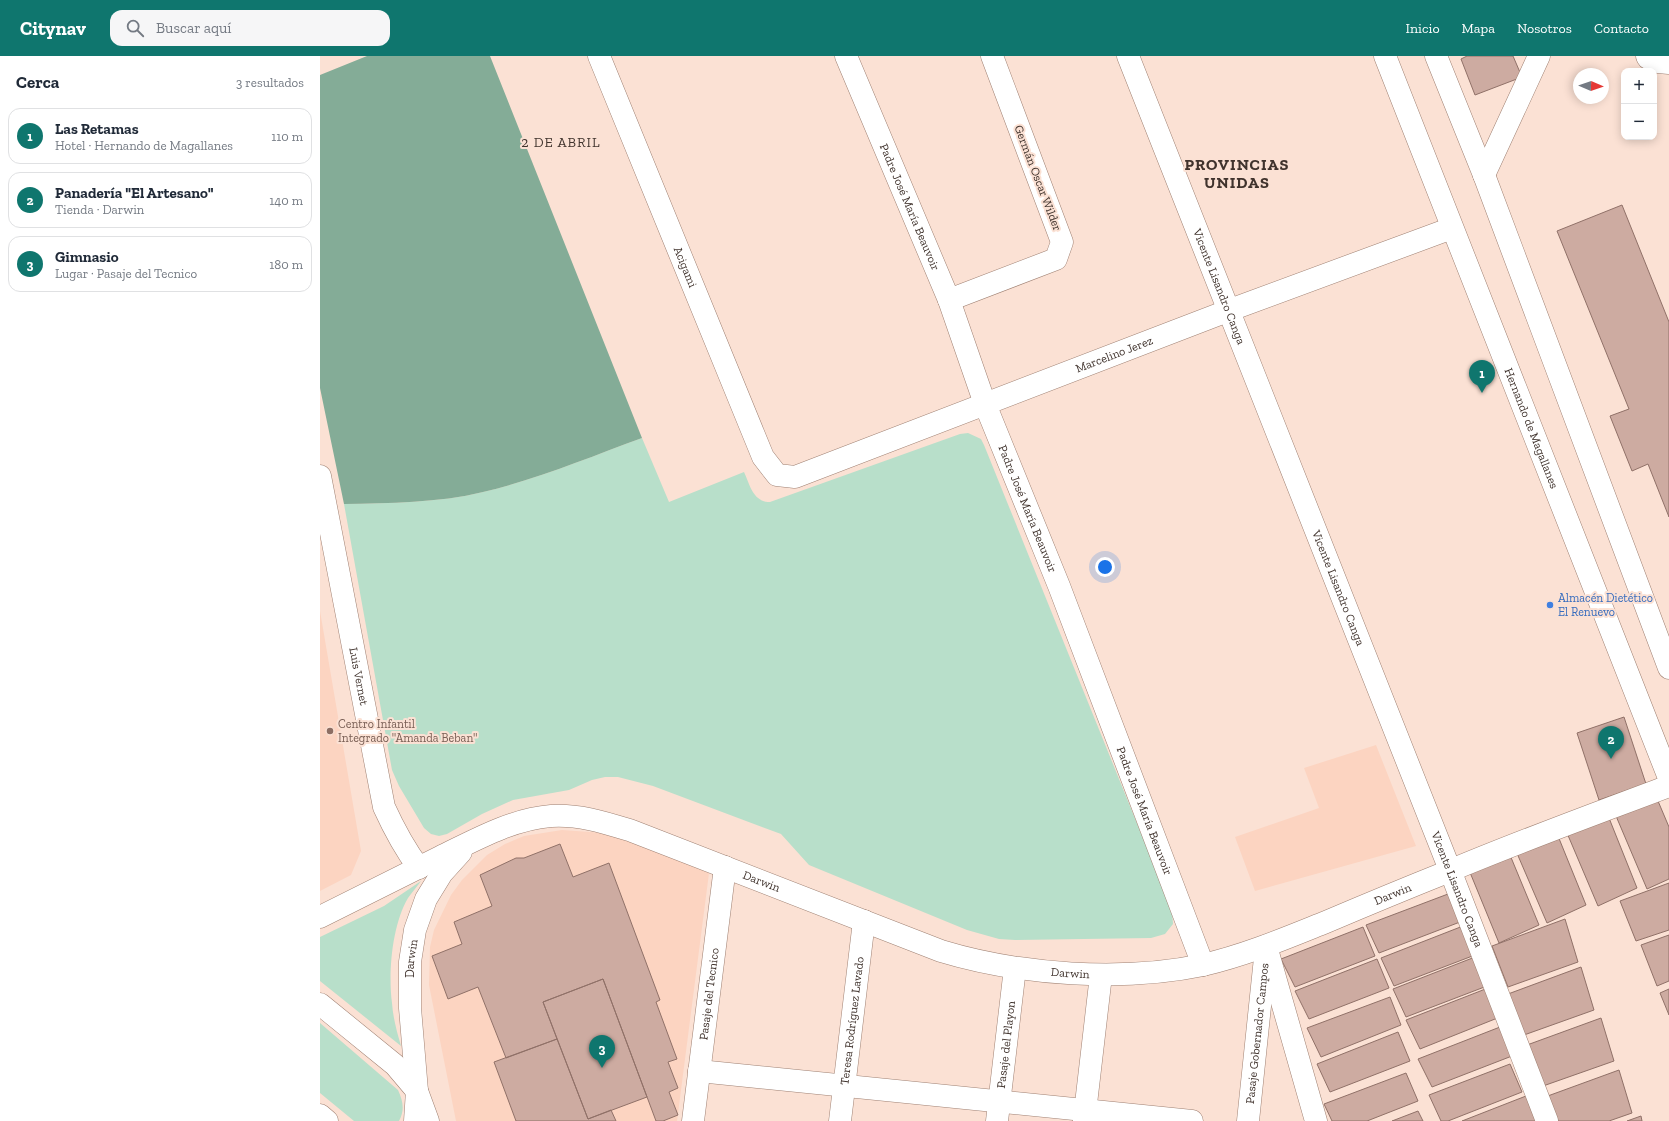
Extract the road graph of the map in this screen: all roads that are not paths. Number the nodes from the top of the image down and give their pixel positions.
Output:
1 (598, 56) edge
2 (846, 56) edge
3 (992, 56) edge
4 (1128, 56) edge
5 (1385, 56) edge
6 (1436, 56) edge
7 (1539, 56) edge
8 (1647, 56) edge
9 (1669, 63) edge
10 (1484, 175) junction
11 (1452, 228) junction
12 (949, 300) junction
13 (1230, 310) junction
14 (985, 404) junction
15 (777, 474) joint
16 (320, 476) edge
17 (1669, 668) edge
18 (1669, 778) edge
19 (1669, 786) edge
20 (469, 843) junction
21 (725, 867) junction
22 (419, 868) junction
23 (1450, 870) junction
24 (320, 917) edge
25 (864, 921) junction
26 (1266, 946) junction
27 (1203, 965) junction
28 (1015, 968) junction
29 (1100, 975) junction
30 (320, 1004) edge
31 (699, 1071) junction
32 (844, 1086) junction
33 (417, 1091) junction
34 (998, 1111) edge
35 (320, 1116) edge
36 (1084, 1116) edge
37 (327, 1121) edge
38 (415, 1121) edge
39 (428, 1121) edge
40 (693, 1121) edge
41 (840, 1121) edge
42 (1192, 1121) edge
43 (1248, 1121) edge
44 (1316, 1121) edge
45 (1546, 1121) edge

1 - 15 street, Acigami
2 - 12 street, Padre José María Beauvoir
3 - 12 street, Germán Oscar Wilder
4 - 13 street, Vicente Lisandro Canga
5 - 11 street, Hernando de Magallanes
6 - 10 street
7 - 10 street
8 - 9 street
10 - 17 street
11 - 13 street, Marcelino Jerez
11 - 18 street, Hernando de Magallanes
12 - 14 street, Padre José María Beauvoir
13 - 14 street, Marcelino Jerez
13 - 23 street, Vicente Lisandro Canga
14 - 15 street, Marcelino Jerez
14 - 27 street, Padre José María Beauvoir
16 - 22 street, Luis Vernet
19 - 23 street, Darwin
20 - 21 street, Darwin
20 - 22 street, Darwin
20 - 33 street, Darwin
21 - 25 street, Darwin
21 - 31 street, Pasaje del Tecnico
22 - 24 street, Darwin
23 - 26 street, Darwin
23 - 45 street, Vicente Lisandro Canga
25 - 28 street, Darwin
25 - 32 street, Teresa Rodríguez Lavado
26 - 27 street, Darwin
26 - 43 street, Pasaje Gobernador Campos
26 - 44 street
27 - 29 street, Darwin
28 - 29 street, Darwin
28 - 34 street, Pasaje del Playon
29 - 36 street
30 - 33 street
31 - 32 street
31 - 40 street, Pasaje del Tecnico
32 - 34 street
32 - 41 street, Teresa Rodríguez Lavado
33 - 38 street
33 - 39 street
34 - 36 street
35 - 37 street
36 - 42 street

